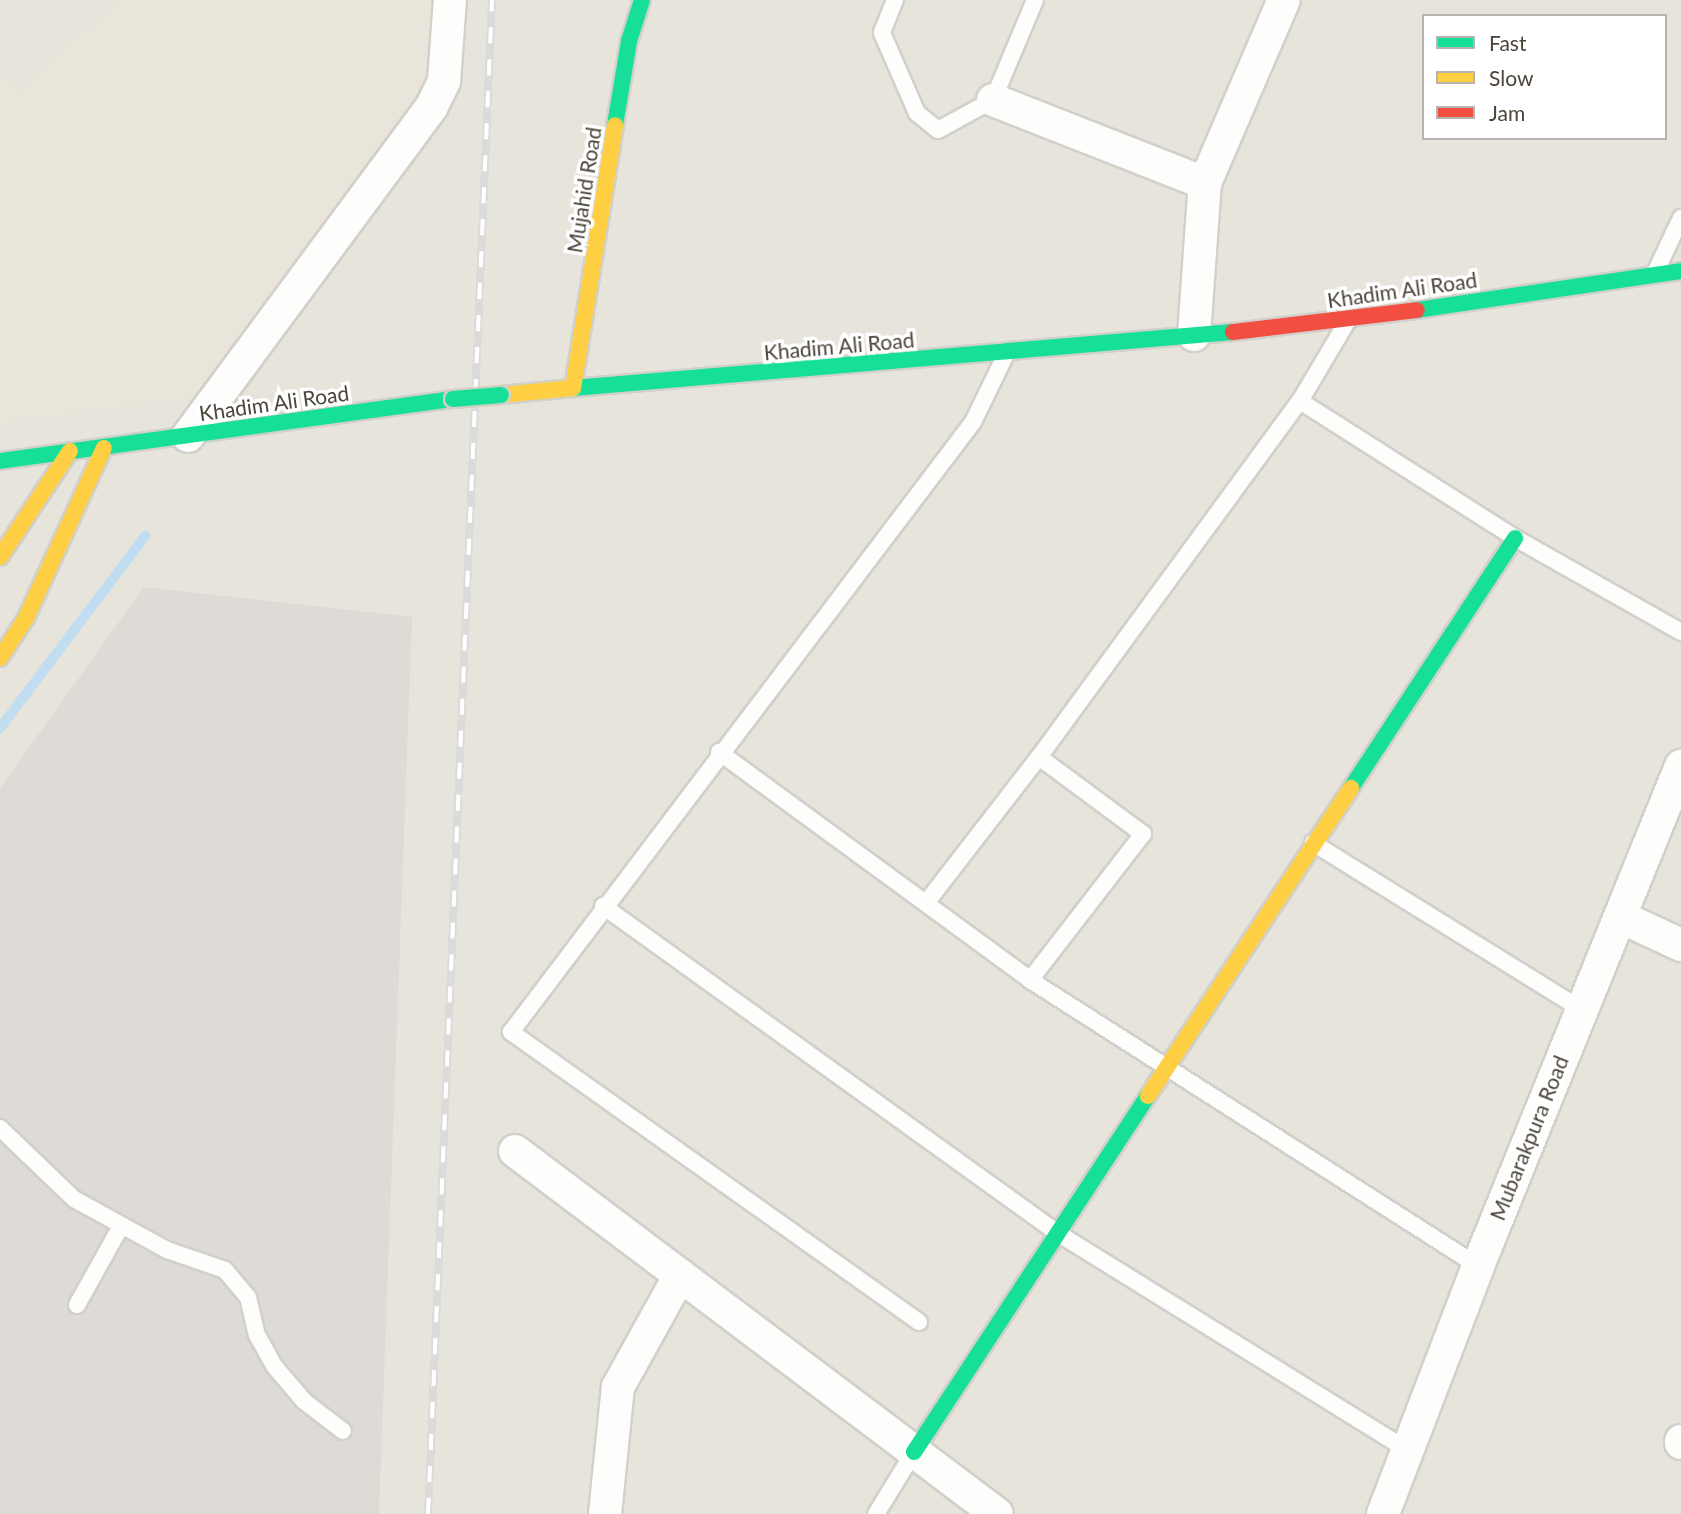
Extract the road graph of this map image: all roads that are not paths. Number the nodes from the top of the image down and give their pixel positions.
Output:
1 (450, 0) edge
2 (642, 0) edge
3 (660, 0) edge
4 (895, 0) edge
5 (1035, 0) edge
6 (1284, 0) edge
7 (620, 96) junction
8 (993, 100) junction
9 (1205, 183) junction
10 (1681, 218) edge
11 (1681, 271) edge
12 (1653, 275) junction
13 (1349, 320) junction
14 (1194, 335) junction
15 (1006, 354) junction
16 (573, 388) junction
17 (1300, 401) junction
18 (188, 436) junction
19 (104, 448) junction
20 (70, 451) junction
21 (0, 461) edge
22 (1515, 538) junction
23 (0, 557) edge
24 (1681, 632) edge
25 (0, 658) edge
26 (719, 752) junction
27 (1039, 757) junction
28 (1681, 766) edge
29 (1313, 843) junction
30 (926, 904) junction
31 (603, 906) junction
32 (1623, 918) junction
33 (1681, 945) edge
34 (1030, 980) junction
35 (1581, 1009) junction
36 (1163, 1068) junction
37 (0, 1128) edge
38 (515, 1151) dead end
39 (120, 1228) junction
40 (1059, 1234) junction
41 (1478, 1266) junction
42 (680, 1275) junction
43 (77, 1305) dead end
44 (919, 1322) dead end
45 (343, 1431) dead end
46 (1407, 1450) junction
47 (914, 1452) junction
48 (605, 1514) edge
49 (876, 1514) edge
50 (997, 1514) edge
51 (1383, 1514) edge

1 - 18 street
2 - 7 street, Mujahid Road
3 - 7 street
4 - 8 lane
5 - 8 lane
6 - 9 street
7 - 16 street, Mujahid Road
8 - 9 street
9 - 14 street
10 - 12 lane
11 - 12 street, Khadim Ali Road
12 - 13 street, Khadim Ali Road
13 - 14 street, Khadim Ali Road
13 - 17 lane
14 - 15 street, Khadim Ali Road
15 - 16 street, Khadim Ali Road
15 - 26 lane
16 - 18 street, Khadim Ali Road, bridge
17 - 22 lane
17 - 27 lane
18 - 19 street, Khadim Ali Road
19 - 20 street, Khadim Ali Road
19 - 25 street
20 - 21 street, Khadim Ali Road
20 - 23 street
22 - 24 lane
22 - 29 street
26 - 30 lane
26 - 31 lane
27 - 30 lane
27 - 34 lane
28 - 32 street, Mubarakpura Road
29 - 35 lane
29 - 36 street
30 - 34 lane
31 - 40 lane
31 - 44 lane
32 - 33 street
32 - 35 street, Mubarakpura Road
34 - 36 lane
35 - 41 street, Mubarakpura Road
36 - 40 street
36 - 41 lane
37 - 39 lane
38 - 42 street
39 - 43 lane
39 - 45 lane
40 - 46 lane
40 - 47 street
41 - 46 street, Mubarakpura Road
42 - 47 street
42 - 48 street
46 - 51 street, Mubarakpura Road
47 - 49 lane
47 - 50 street

